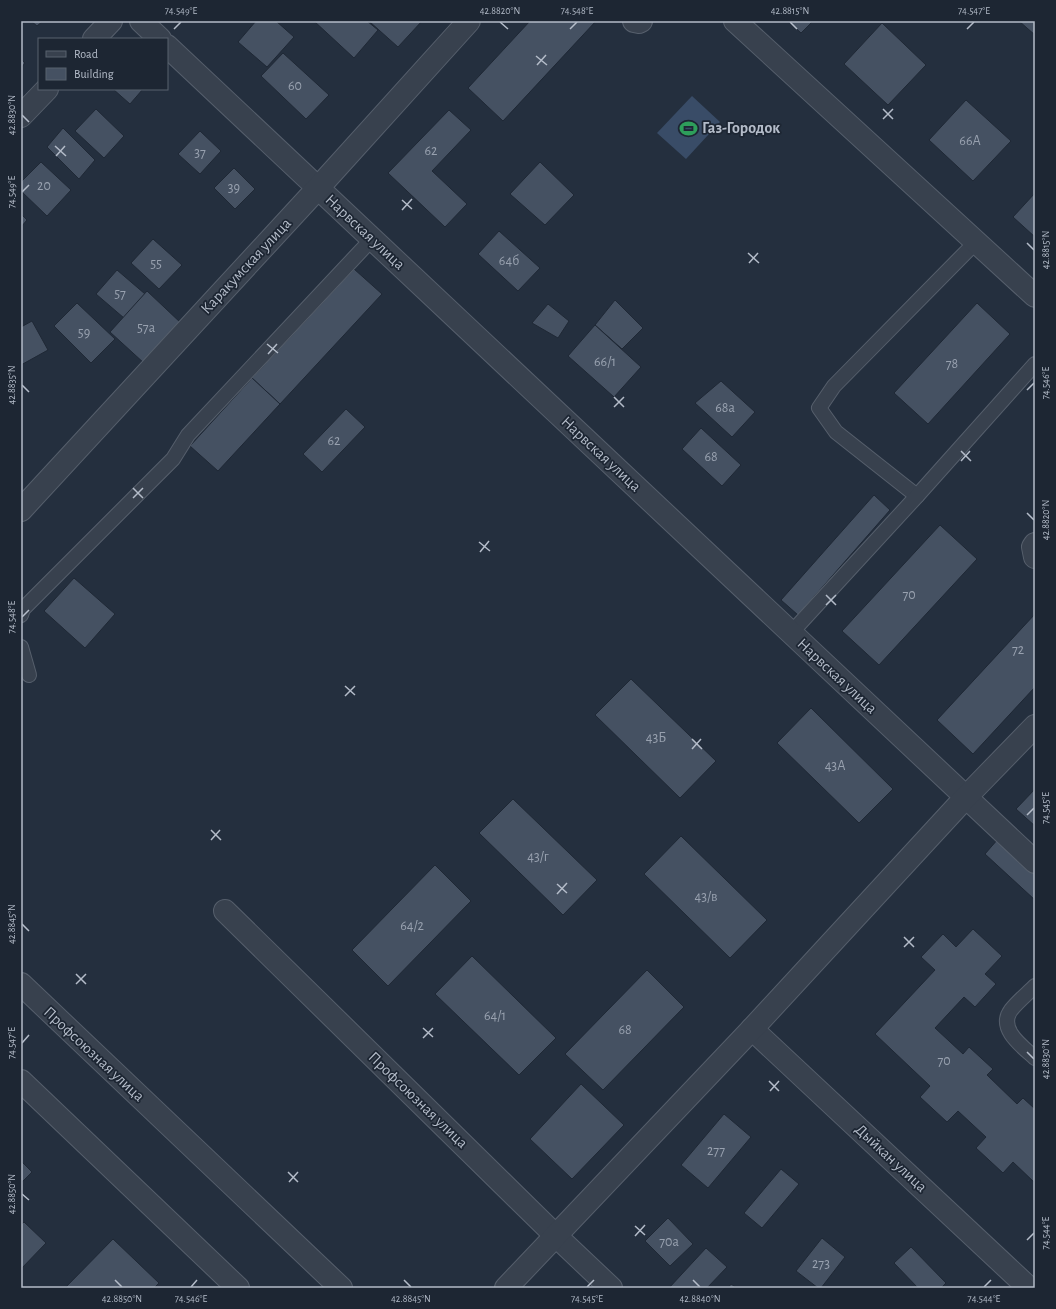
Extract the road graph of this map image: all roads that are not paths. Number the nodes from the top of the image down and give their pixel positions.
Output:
1 (111, 21) edge
2 (141, 21) edge
3 (469, 21) edge
4 (634, 21) edge
5 (640, 21) edge
6 (735, 21) edge
7 (95, 38) edge
8 (159, 38) edge
9 (168, 47) edge
10 (46, 90) edge
11 (21, 116) edge
12 (318, 188) junction
13 (372, 239) junction
14 (976, 242) junction
15 (1035, 296) edge
16 (1035, 364) edge
17 (917, 496) junction
18 (21, 510) edge
19 (1035, 544) edge
20 (1035, 557) edge
21 (21, 615) edge
22 (791, 633) junction
23 (21, 647) edge
24 (29, 675) dead end
25 (1035, 726) edge
26 (966, 797) junction
27 (1035, 862) edge
28 (225, 911) dead end
29 (21, 984) edge
30 (1035, 986) edge
31 (752, 1029) junction
32 (1035, 1058) edge
33 (21, 1081) edge
34 (555, 1235) junction
35 (238, 1288) edge
36 (341, 1288) edge
37 (506, 1288) edge
38 (611, 1288) edge
39 (1029, 1288) edge

1 - 7 street
2 - 8 street
3 - 12 street, Каракумская улица
4 - 5 street
6 - 14 street
9 - 12 street, Нарвская улица
10 - 11 street
12 - 13 street, Нарвская улица
12 - 18 street, Каракумская улица
13 - 21 lane
13 - 22 street, Нарвская улица
14 - 15 street
14 - 17 lane
16 - 17 lane
17 - 22 lane
19 - 20 street
22 - 26 street, Нарвская улица
23 - 24 lane
25 - 26 street
26 - 27 street, Нарвская улица
26 - 31 street
28 - 34 street, Профсоюзная улица
29 - 36 street, Профсоюзная улица
30 - 32 lane
31 - 34 street
31 - 39 street, Дыйкан улица
33 - 35 street
34 - 37 street
34 - 38 street, Профсоюзная улица

